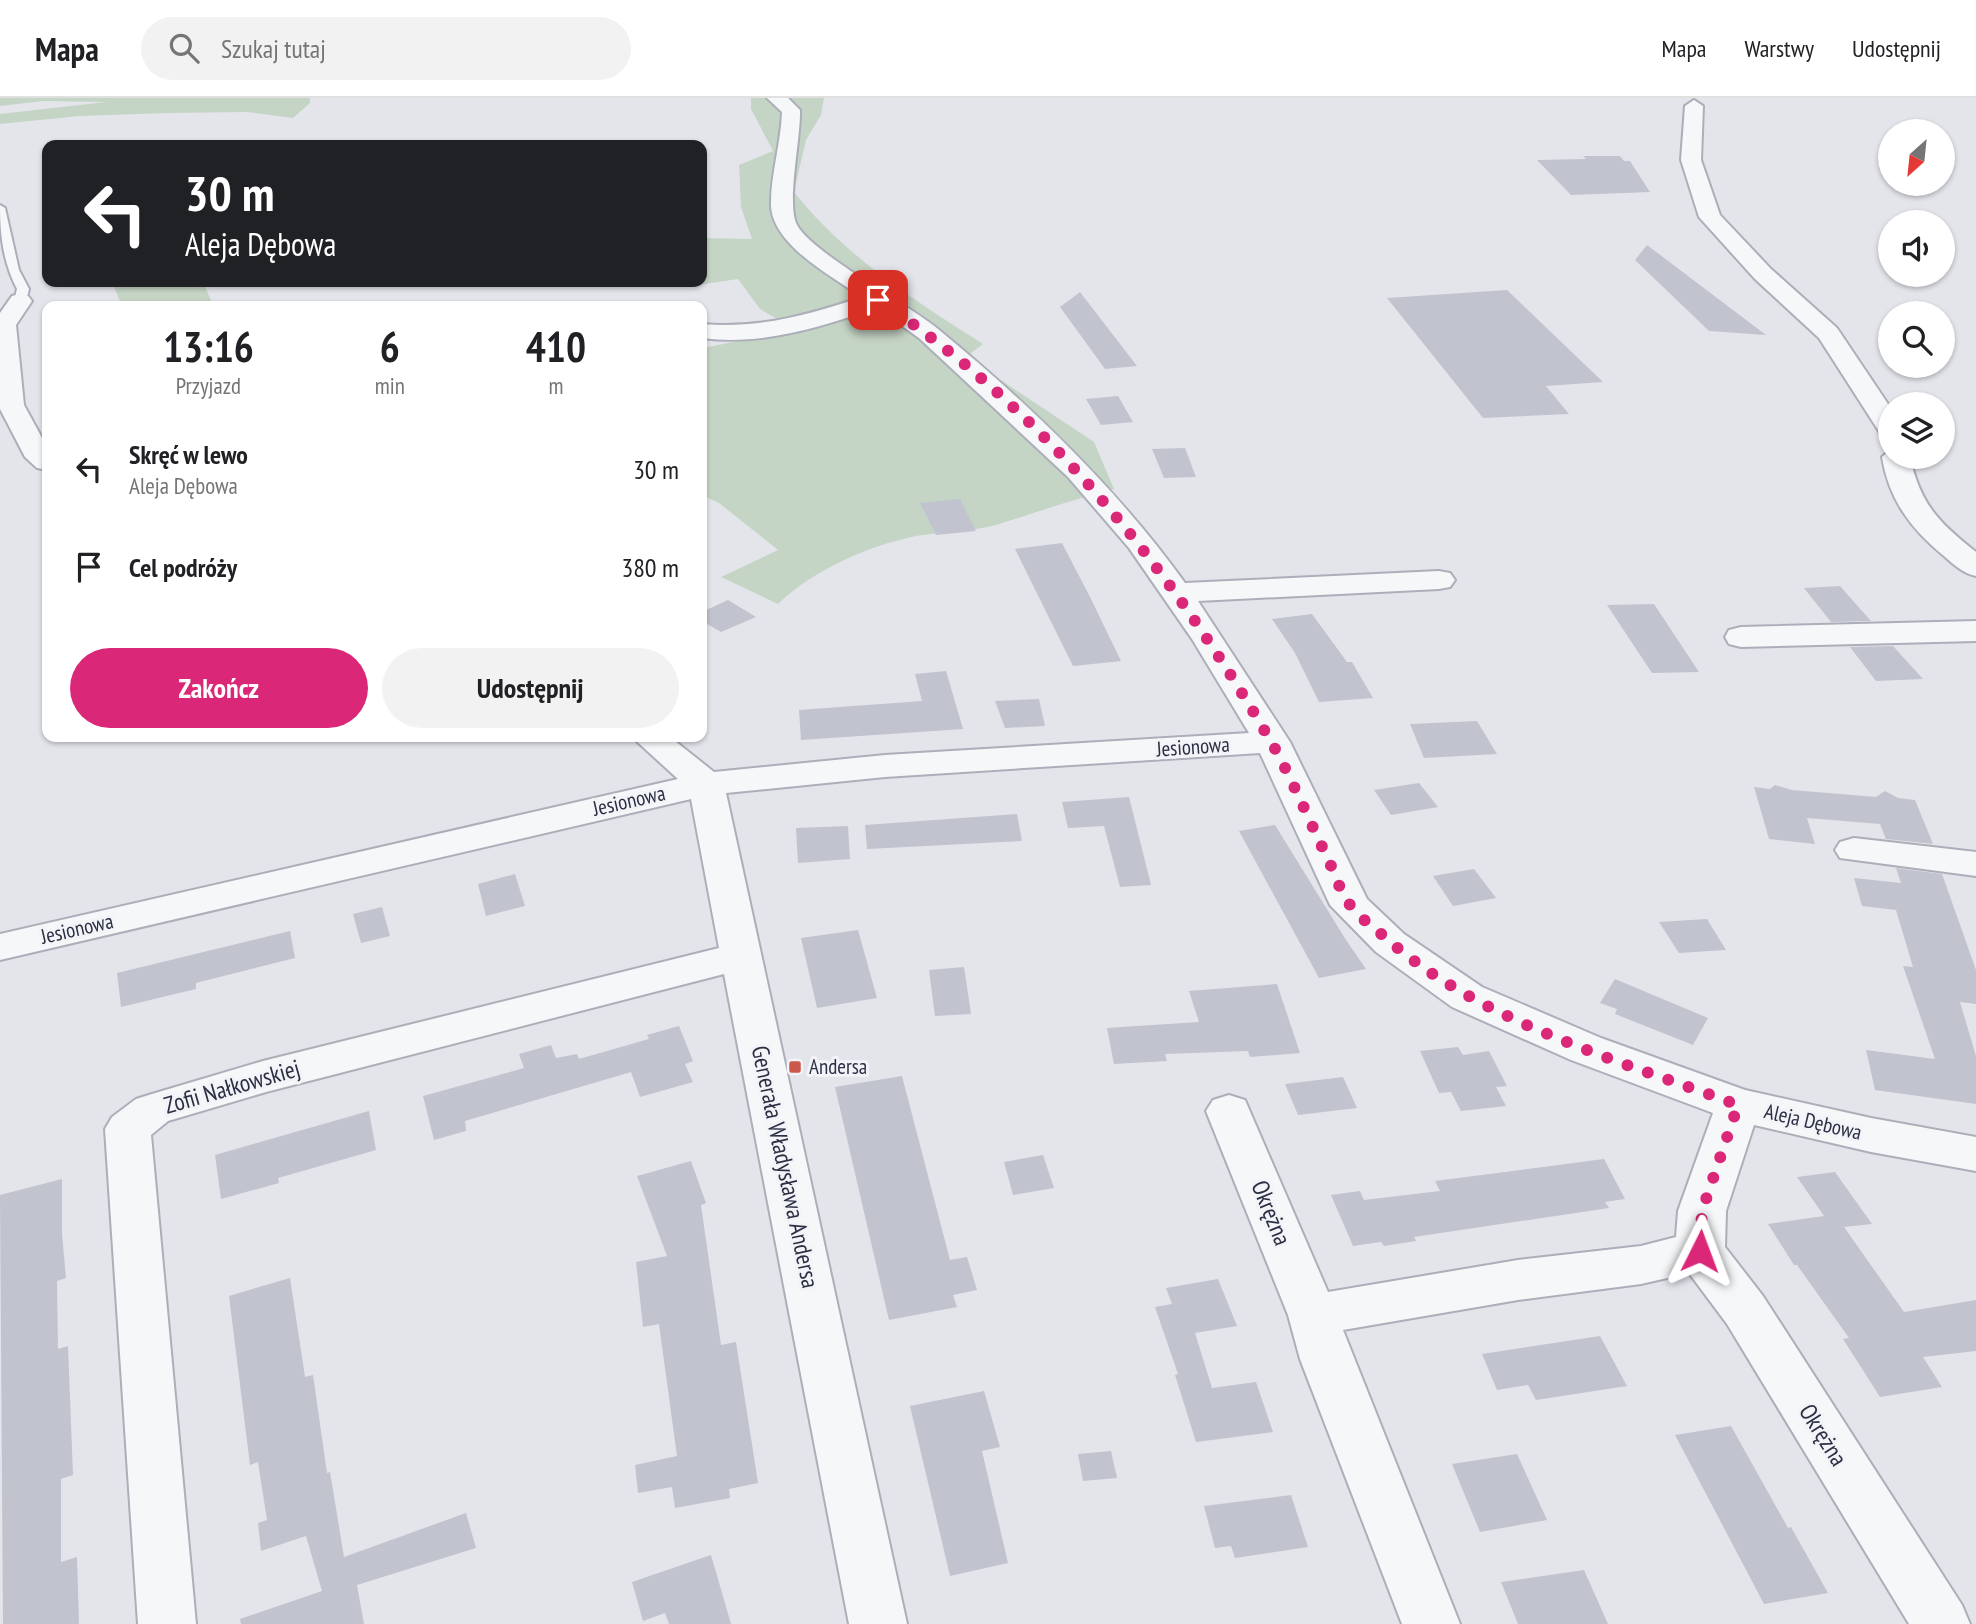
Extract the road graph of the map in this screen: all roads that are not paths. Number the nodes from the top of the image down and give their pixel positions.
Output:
1 (776, 98) edge
2 (1694, 106) dead end
3 (0, 208) edge
4 (878, 300) junction
5 (8, 316) edge
6 (707, 332) edge
7 (4, 381) edge
8 (1878, 409) edge
9 (42, 457) edge
10 (1897, 469) edge
11 (1976, 567) edge
12 (1439, 580) dead end
13 (1176, 593) junction
14 (1976, 631) edge
15 (1741, 637) dead end
16 (655, 742) edge
17 (1272, 742) junction
18 (706, 784) junction
19 (1854, 850) dead end
20 (1976, 864) edge
21 (0, 947) edge
22 (741, 956) junction
23 (1738, 1105) junction
24 (1229, 1111) dead end
25 (1976, 1154) edge
26 (1700, 1251) junction
27 (1313, 1315) junction
28 (167, 1624) edge
29 (878, 1624) edge
30 (1431, 1624) edge
31 (1941, 1624) edge

1 - 4 street, Aleja Dębowa
2 - 8 street
3 - 5 lane
4 - 6 street
4 - 13 street, Aleja Dębowa
5 - 7 street
7 - 9 street
10 - 11 street
12 - 13 street
13 - 17 street, Aleja Dębowa
14 - 15 street
16 - 18 street
17 - 18 street, Jesionowa
17 - 23 street, Aleja Dębowa
18 - 21 street, Jesionowa
18 - 22 street, Generała Władysława Andersa
19 - 20 street
22 - 28 street, Zofii Nałkowskiej
22 - 29 street, Generała Władysława Andersa
23 - 25 street, Aleja Dębowa
23 - 26 street
24 - 27 street, Okrężna
26 - 27 street
26 - 31 street, Okrężna
27 - 30 street, Okrężna

